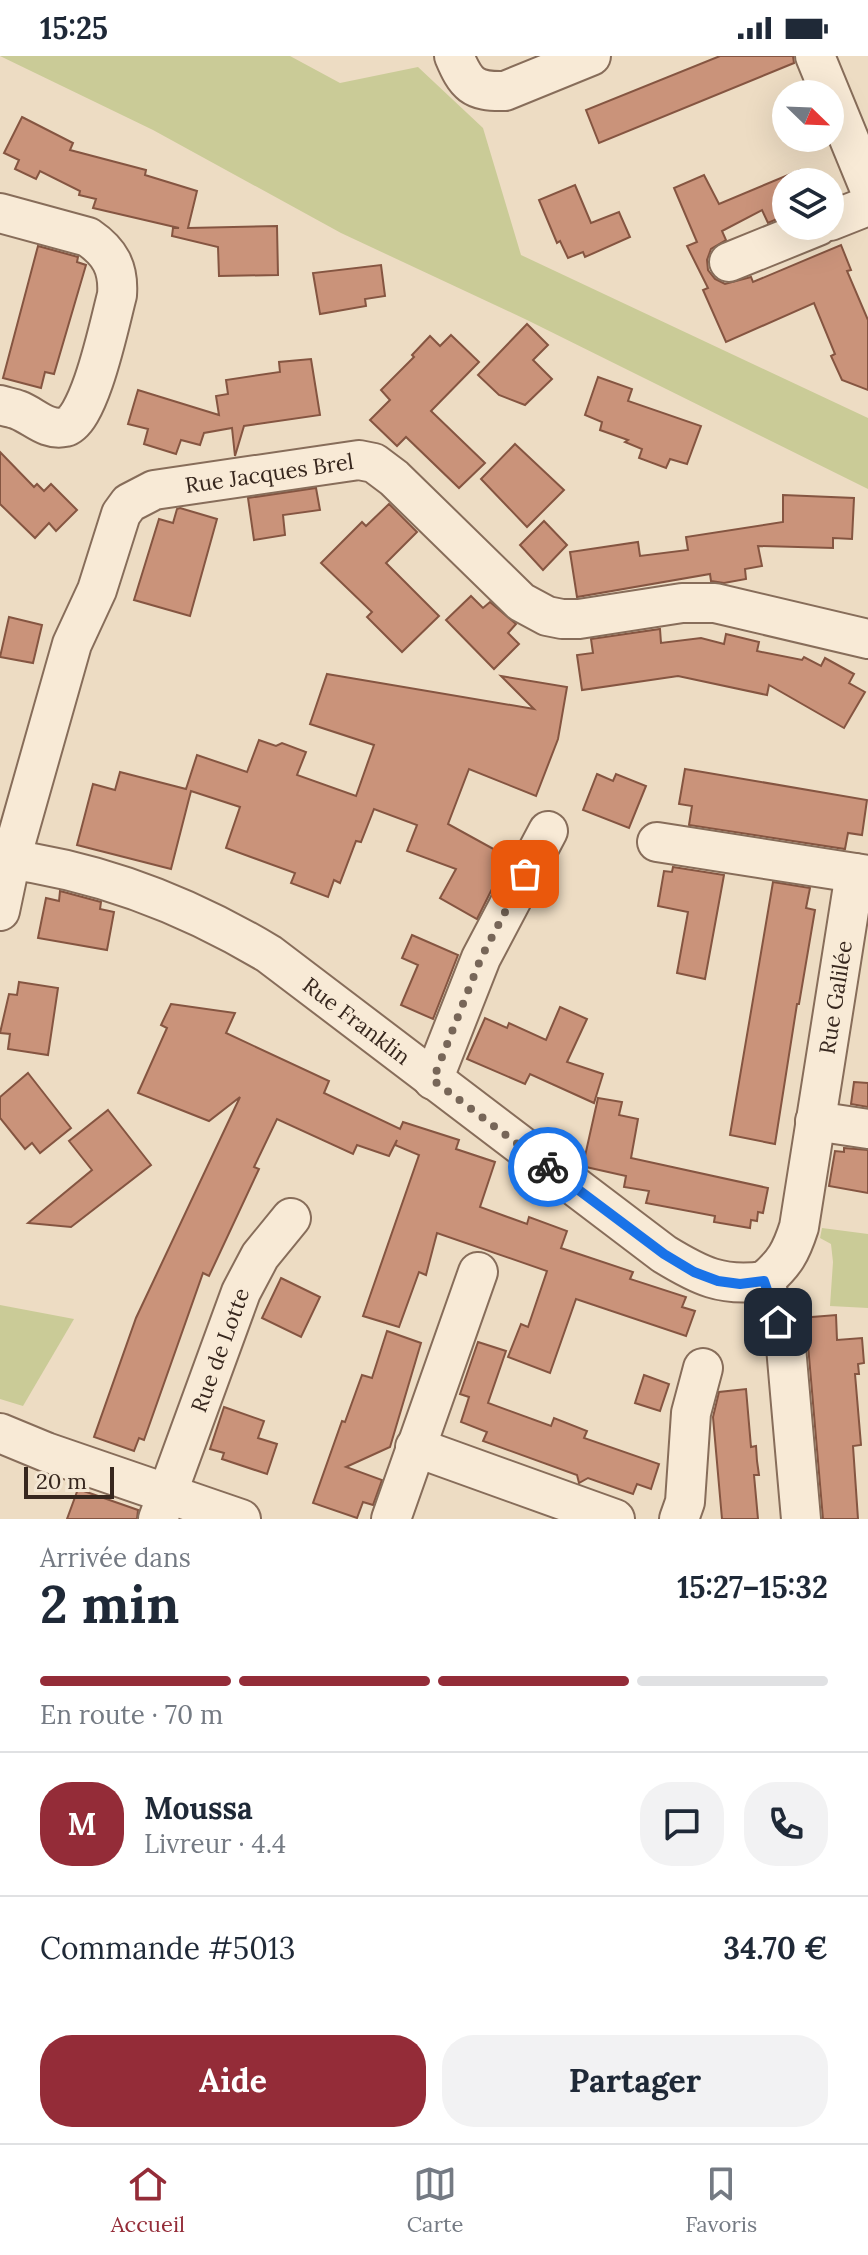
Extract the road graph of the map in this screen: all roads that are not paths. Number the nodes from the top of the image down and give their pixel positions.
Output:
1 (454, 56) edge
2 (591, 56) edge
3 (815, 56) edge
4 (868, 185) edge
5 (868, 206) edge
6 (0, 213) edge
7 (844, 215) edge
8 (783, 240) edge
9 (729, 262) dead end
10 (0, 405) edge
11 (868, 639) edge
12 (548, 831) dead end
13 (657, 842) dead end
14 (6, 859) edge
15 (862, 874) edge
16 (0, 911) edge
17 (433, 1080) junction
18 (815, 1121) junction
19 (868, 1129) edge
20 (291, 1218) dead end
21 (478, 1272) dead end
22 (764, 1281) junction
23 (703, 1368) dead end
24 (0, 1434) edge
25 (415, 1447) junction
26 (162, 1506) edge
27 (241, 1519) edge
28 (391, 1519) edge
29 (615, 1519) edge
30 (679, 1519) edge
31 (801, 1519) edge

1 - 2 street
3 - 4 street
5 - 7 street
6 - 10 street
8 - 9 street
11 - 14 street, Rue Jacques Brel
12 - 17 street
13 - 15 street, Rue Galilée
14 - 16 street
14 - 17 street, Rue Franklin
15 - 18 street, Rue Galilée
17 - 22 street, Rue Franklin
18 - 19 street
18 - 22 street, Rue Galilée
20 - 26 street, Rue de Lotte
21 - 25 street
22 - 31 street
23 - 30 street
24 - 26 street
25 - 28 street
25 - 29 street
26 - 27 street

